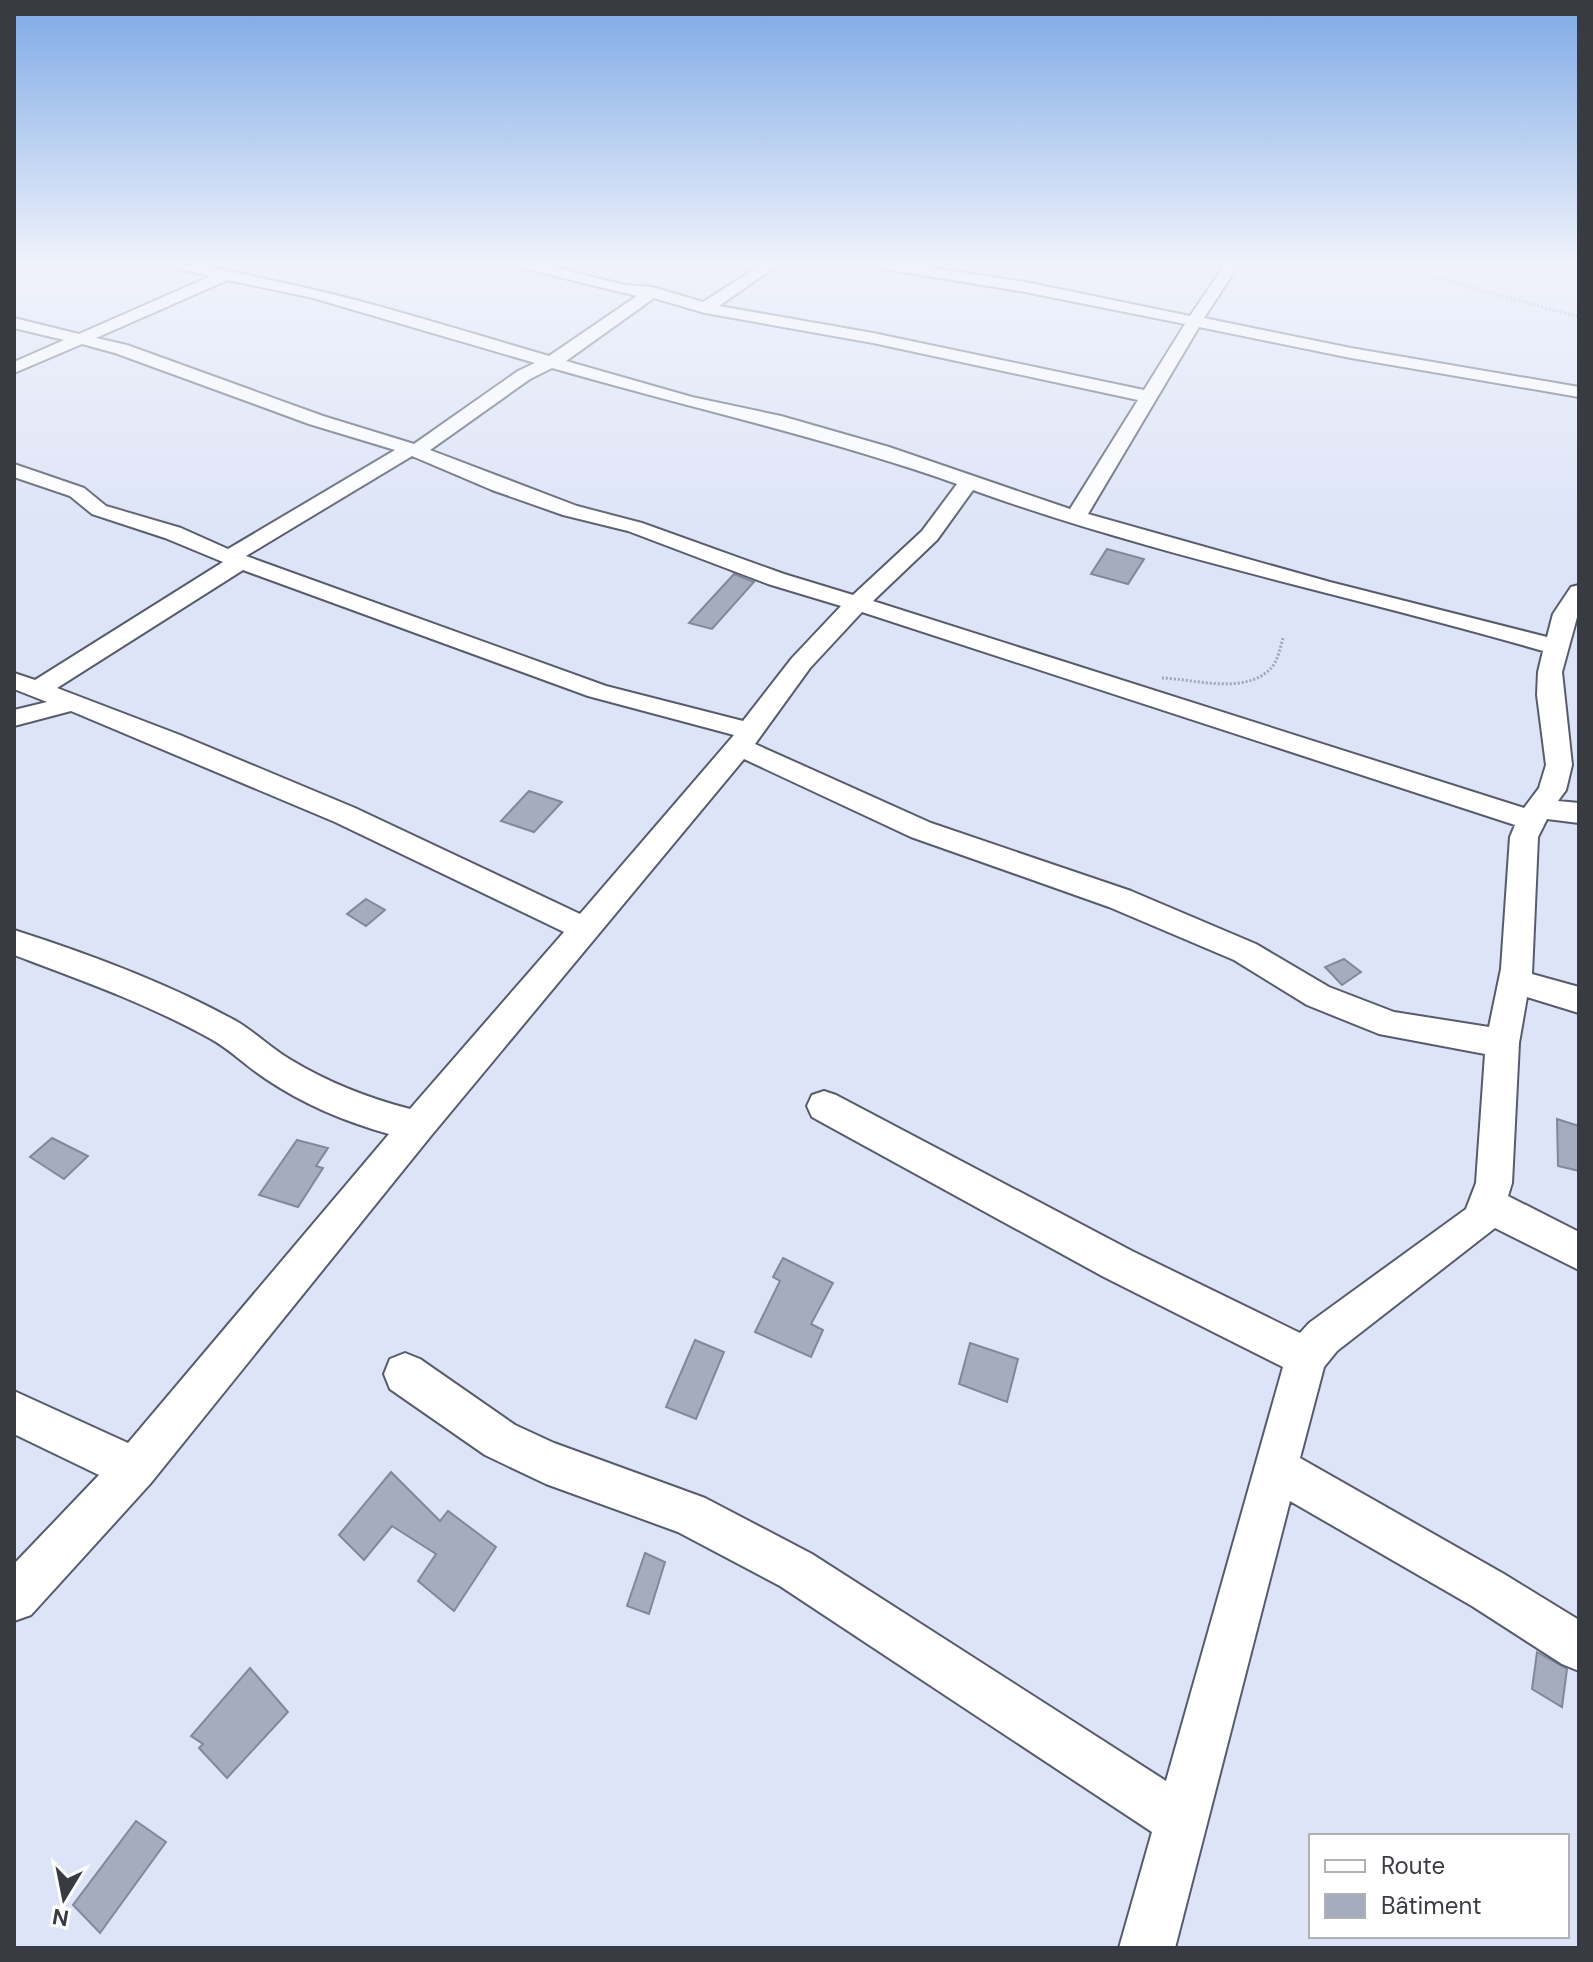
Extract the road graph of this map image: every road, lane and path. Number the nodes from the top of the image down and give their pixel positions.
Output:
1 (44, 355) edge
2 (135, 355) edge
3 (530, 355) edge
4 (565, 355) edge
5 (951, 355) edge
6 (1174, 355) edge
7 (1360, 355) edge
8 (553, 361) junction
9 (14, 368) edge
10 (1579, 392) edge
11 (1150, 397) junction
12 (413, 450) junction
13 (14, 470) edge
14 (968, 483) junction
15 (1076, 516) junction
16 (235, 559) junction
17 (1579, 592) edge
18 (856, 604) junction
19 (1283, 638) dead end
20 (1554, 647) junction
21 (28, 686) edge
22 (1138, 693) junction
23 (76, 703) junction
24 (14, 716) edge
25 (745, 739) junction
26 (1579, 813) edge
27 (1535, 814) junction
28 (585, 929) junction
29 (14, 942) edge
30 (1514, 981) junction
31 (1579, 1000) edge
32 (1502, 1043) junction
33 (824, 1106) dead end
34 (417, 1126) junction
35 (1486, 1204) junction
36 (1579, 1252) edge
37 (1306, 1357) junction
38 (405, 1374) dead end
39 (14, 1412) edge
40 (1275, 1468) junction
41 (135, 1469) junction
42 (14, 1598) edge
43 (1579, 1647) edge
44 (1181, 1821) junction
45 (1147, 1948) edge

1 - 9 street
2 - 12 street
3 - 8 street
4 - 8 street
5 - 11 street
6 - 11 street
7 - 10 street
8 - 12 street
8 - 14 street
11 - 15 street
12 - 16 street
12 - 18 street
13 - 16 street
14 - 15 street
14 - 18 street
15 - 20 street
16 - 21 street
16 - 25 street
17 - 20 street
18 - 22 street
18 - 25 street
19 - 22 path
20 - 27 street
21 - 23 street
21 - 24 street
22 - 27 street
23 - 24 street
23 - 28 street
25 - 28 street
25 - 32 street
26 - 27 street
27 - 30 street
28 - 34 street
29 - 34 street
30 - 31 street
30 - 32 street
32 - 35 street
33 - 37 street
34 - 41 street
35 - 36 street
35 - 37 street
37 - 40 street
38 - 44 street
39 - 41 street
40 - 43 street
40 - 44 street
41 - 42 street
44 - 45 street

